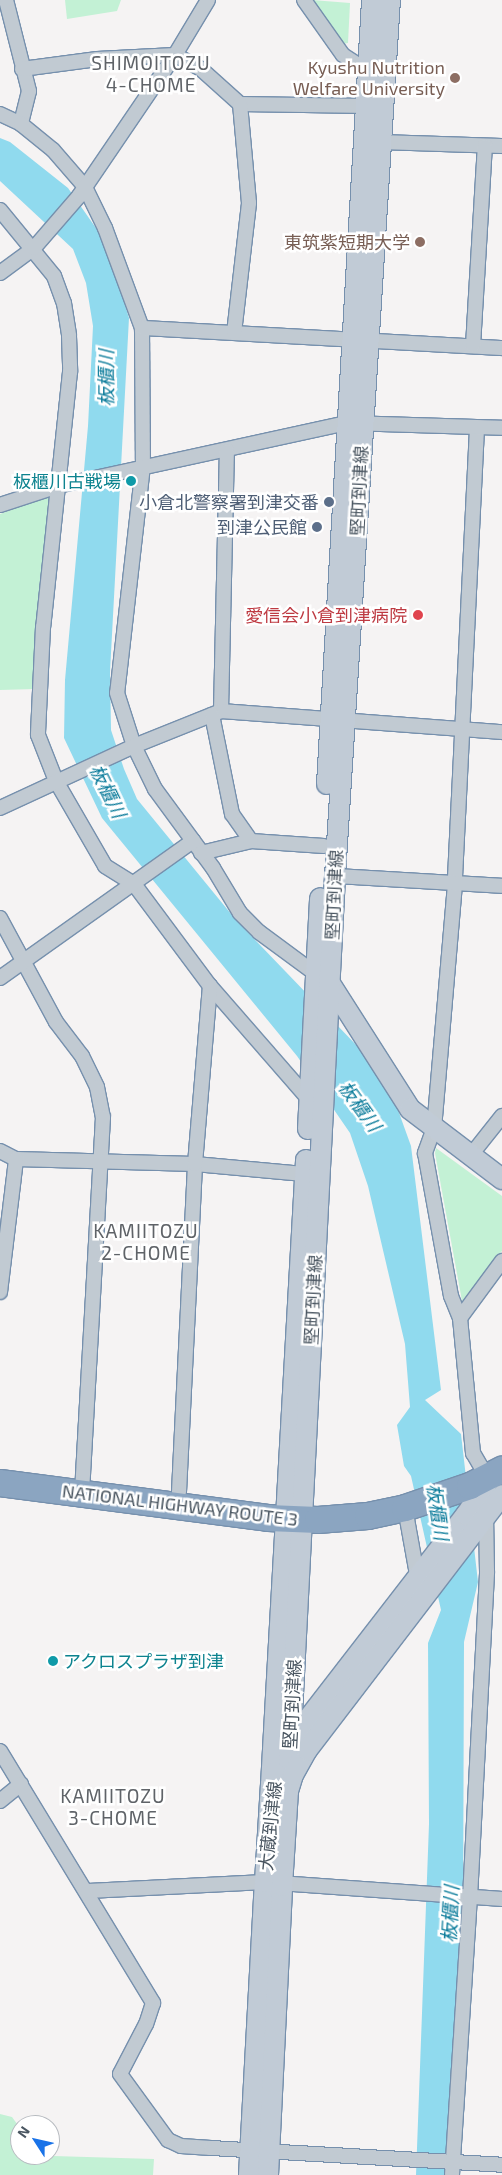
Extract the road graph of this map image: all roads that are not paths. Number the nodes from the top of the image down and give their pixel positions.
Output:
1 (6, 0) edge
2 (208, 0) edge
3 (304, 0) edge
4 (372, 0) edge
5 (390, 0) edge
6 (175, 55) junction
7 (22, 69) junction
8 (368, 71) junction
9 (240, 104) junction
10 (367, 106) junction
11 (0, 114) edge
12 (21, 124) junction
13 (380, 142) junction
14 (485, 146) junction
15 (502, 146) edge
16 (82, 191) junction
17 (0, 210) edge
18 (34, 248) junction
19 (0, 273) edge
20 (142, 328) junction
21 (234, 333) junction
22 (359, 340) junction
23 (473, 346) junction
24 (502, 348) edge
25 (355, 422) junction
26 (477, 428) junction
27 (502, 428) edge
28 (227, 451) junction
29 (137, 468) junction
30 (64, 485) junction
31 (0, 505) edge
32 (217, 713) junction
33 (337, 718) junction
34 (462, 727) junction
35 (502, 732) edge
36 (134, 746) junction
37 (56, 781) junction
38 (0, 808) edge
39 (193, 841) junction
40 (251, 841) junction
41 (324, 846) junction
42 (201, 853) junction
43 (334, 876) junction
44 (138, 881) junction
45 (455, 884) junction
46 (502, 886) edge
47 (0, 918) edge
48 (22, 962) junction
49 (0, 978) edge
50 (210, 986) junction
51 (323, 987) junction
52 (316, 1105) junction
53 (502, 1116) edge
54 (434, 1128) junction
55 (0, 1151) edge
56 (471, 1155) junction
57 (16, 1159) junction
58 (102, 1162) junction
59 (195, 1164) junction
60 (313, 1175) junction
61 (502, 1179) edge
62 (502, 1261) edge
63 (0, 1292) edge
64 (460, 1318) junction
65 (0, 1469) edge
66 (491, 1474) edge
67 (82, 1480) junction
68 (0, 1483) edge
69 (179, 1492) junction
70 (412, 1499) junction
71 (295, 1512) junction
72 (486, 1517) junction
73 (420, 1571) junction
74 (290, 1741) junction
75 (0, 1751) edge
76 (21, 1784) junction
77 (280, 1788) junction
78 (0, 1801) edge
79 (273, 1884) junction
80 (88, 1891) junction
81 (470, 1898) junction
82 (502, 1899) edge
83 (259, 2151) junction
84 (502, 2165) edge
85 (453, 2168) edge
86 (249, 2175) edge
87 (268, 2175) edge

1 - 7 street
2 - 6 street
3 - 8 street
4 - 8 main road, 堅町到津線
5 - 13 main road, 堅町到津線
6 - 7 street
6 - 9 street
6 - 16 street
7 - 12 street
8 - 10 main road, 堅町到津線
9 - 10 street
9 - 21 street
10 - 22 main road, 堅町到津線
11 - 12 street
12 - 16 street
13 - 14 street
13 - 22 main road, 堅町到津線
14 - 15 street
14 - 23 street
16 - 18 street
16 - 20 street
17 - 18 street
18 - 19 street
18 - 30 street
20 - 21 street
20 - 29 street
21 - 22 street
22 - 23 street
22 - 25 main road, 堅町到津線
23 - 24 street
25 - 26 street
25 - 28 street
25 - 33 main road, 堅町到津線
26 - 27 street
26 - 34 street
28 - 29 street
28 - 32 street
29 - 30 street
29 - 36 street
30 - 31 street
30 - 37 street
32 - 33 street
32 - 36 street
32 - 40 street
33 - 34 street
33 - 41 main road, 堅町到津線
33 - 43 main road, 堅町到津線
34 - 35 street
34 - 45 street
36 - 37 street
36 - 39 street
37 - 38 street
37 - 44 street
39 - 42 street
39 - 44 street
40 - 41 street
40 - 42 street
41 - 51 main road, 堅町到津線
42 - 51 street
43 - 45 street
43 - 51 main road, 堅町到津線
44 - 48 street
44 - 50 street
45 - 46 street
45 - 54 street
47 - 48 street
48 - 49 street
48 - 58 street
50 - 52 street
50 - 59 street
51 - 52 main road, 堅町到津線
51 - 52 main road, 堅町到津線
51 - 54 main road
52 - 60 main road, 堅町到津線
53 - 56 street
54 - 56 main road
54 - 64 street
55 - 57 street
56 - 61 main road
57 - 58 street
57 - 63 street
58 - 59 street
58 - 67 street
59 - 60 street
59 - 69 street
60 - 71 main road, 堅町到津線
62 - 64 street
64 - 66 street
65 - 67 highway, NATIONAL HIGHWAY ROUTE 3
66 - 70 highway, NATIONAL HIGHWAY ROUTE 3
66 - 72 main road, 大蔵到津線
66 - 73 main road
67 - 69 highway, NATIONAL HIGHWAY ROUTE 3
68 - 71 highway, NATIONAL HIGHWAY ROUTE 3
69 - 71 highway, NATIONAL HIGHWAY ROUTE 3
70 - 71 highway, NATIONAL HIGHWAY ROUTE 3
70 - 73 street
71 - 74 main road, 堅町到津線
71 - 77 main road, 堅町到津線
72 - 77 main road, 大蔵到津線
72 - 81 street
73 - 74 main road
74 - 77 main road, 堅町到津線
75 - 76 street
76 - 78 street
76 - 80 street
77 - 79 main road, 大蔵到津線
79 - 80 street
79 - 81 street
79 - 83 main road, 大蔵到津線
80 - 83 street
81 - 82 street
81 - 85 street
83 - 85 street
83 - 86 main road, 大蔵到津線
83 - 87 main road, 大蔵到津線
84 - 85 street

